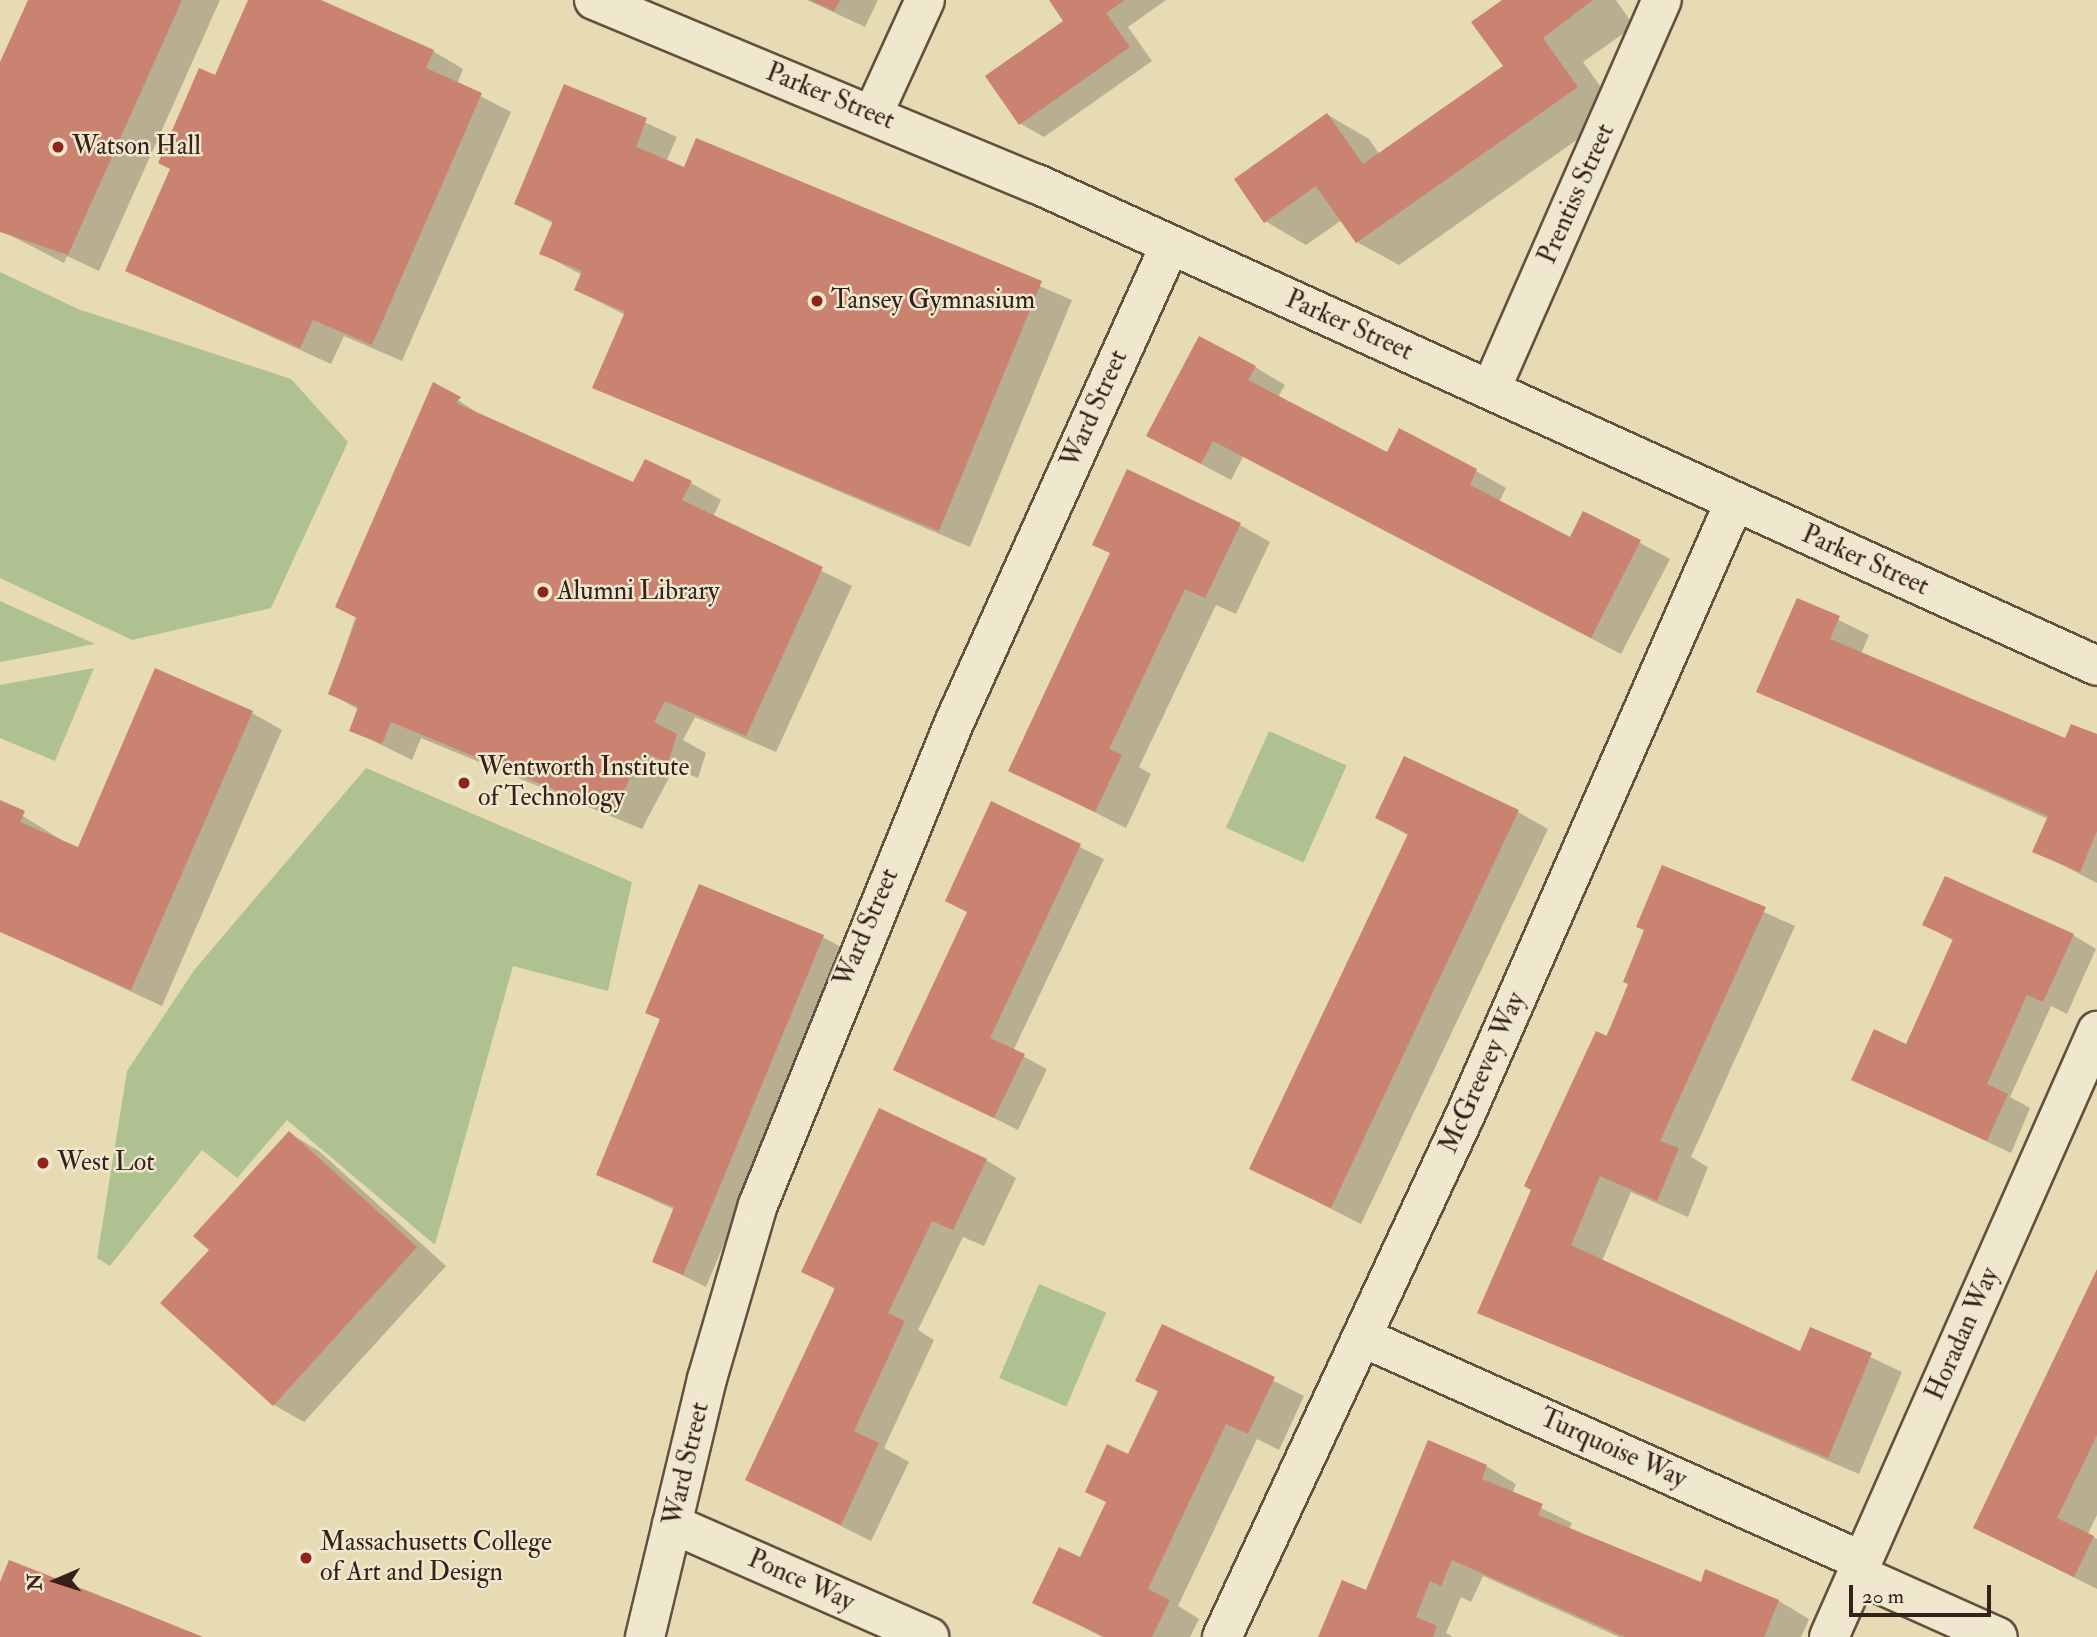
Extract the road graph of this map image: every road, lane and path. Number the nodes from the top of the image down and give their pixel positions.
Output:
1 (594, 0) edge
2 (925, 0) edge
3 (1662, 0) edge
4 (873, 114) junction
5 (1169, 247) junction
6 (1491, 389) junction
7 (1734, 503) junction
8 (2097, 666) edge
9 (2097, 1031) edge
10 (1364, 1338) junction
11 (672, 1524) junction
12 (1859, 1567) junction
13 (645, 1637) edge
14 (929, 1637) edge
15 (1222, 1637) edge
16 (1829, 1637) edge
17 (1998, 1637) edge

1 - 4 street, Parker Street
2 - 4 street
3 - 6 street, Prentiss Street
4 - 5 street, Parker Street
5 - 6 street, Parker Street
5 - 11 street, Ward Street
6 - 7 street, Parker Street
7 - 8 street, Parker Street
7 - 10 street, McGreevey Way
9 - 12 street, Horadan Way
10 - 12 street, Turquoise Way
10 - 15 street, McGreevey Way
11 - 13 street, Ward Street
11 - 14 street, Ponce Way
12 - 16 street, Horadan Way
12 - 17 street, Turquoise Way

